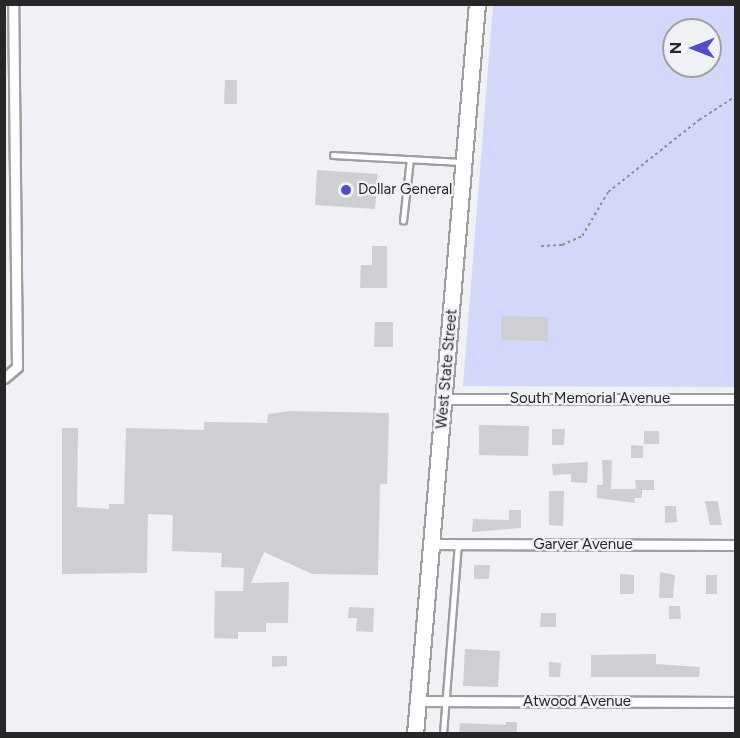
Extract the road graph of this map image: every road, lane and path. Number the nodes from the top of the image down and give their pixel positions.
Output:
1 (13, 4) edge
2 (477, 4) edge
3 (735, 96) edge
4 (333, 155) dead end
5 (410, 159) junction
6 (464, 162) junction
7 (403, 221) dead end
8 (541, 246) dead end
9 (4, 378) edge
10 (445, 399) junction
11 (735, 399) edge
12 (431, 544) junction
13 (458, 544) junction
14 (735, 545) edge
15 (419, 701) junction
16 (446, 701) junction
17 (735, 702) edge
18 (415, 734) edge
19 (443, 734) edge

1 - 9 street
2 - 6 main road, West State Street
3 - 8 path
4 - 5 lane
5 - 6 lane
5 - 7 lane
6 - 10 main road, West State Street
10 - 11 street, South Memorial Avenue
10 - 12 main road, West State Street
12 - 13 street, Garver Avenue
12 - 15 main road, West State Street
13 - 14 street, Garver Avenue
13 - 16 lane
15 - 16 street, Atwood Avenue
15 - 18 main road, West State Street
16 - 17 street, Atwood Avenue
16 - 19 lane

